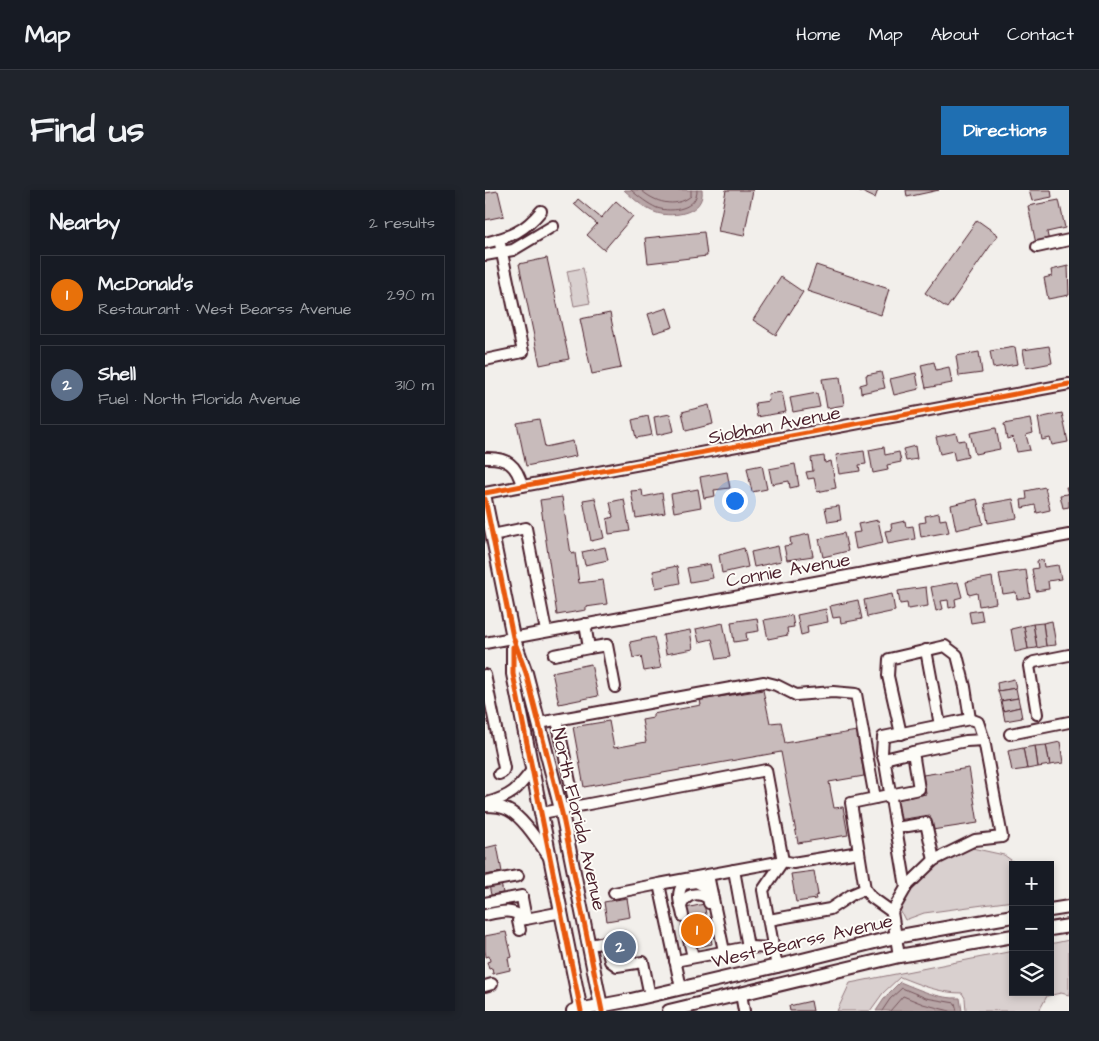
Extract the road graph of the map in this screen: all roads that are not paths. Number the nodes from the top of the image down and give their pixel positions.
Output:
1 (541, 211) dead end
2 (553, 226) dead end
3 (499, 240) junction
4 (1069, 240) edge
5 (485, 243) edge
6 (1037, 247) dead end
7 (501, 252) junction
8 (485, 255) edge
9 (485, 360) edge
10 (1069, 384) edge
11 (485, 458) edge
12 (522, 486) junction
13 (485, 493) edge
14 (485, 499) edge
15 (492, 535) junction
16 (1069, 535) edge
17 (585, 624) junction
18 (546, 631) junction
19 (513, 638) junction
20 (485, 643) edge
21 (589, 648) junction
22 (926, 650) junction
23 (554, 655) dead end
24 (1069, 655) edge
25 (485, 676) edge
26 (615, 687) dead end
27 (1037, 714) dead end
28 (970, 719) junction
29 (557, 720) junction
30 (1069, 722) edge
31 (539, 723) junction
32 (941, 725) junction
33 (901, 734) junction
34 (1010, 734) dead end
35 (984, 740) junction
36 (913, 752) junction
37 (885, 763) junction
38 (533, 769) junction
39 (499, 774) dead end
40 (889, 795) junction
41 (875, 798) junction
42 (485, 805) edge
43 (575, 806) junction
44 (561, 809) junction
45 (542, 813) junction
46 (896, 828) junction
47 (859, 852) junction
48 (551, 859) junction
49 (935, 860) junction
50 (783, 861) junction
51 (733, 870) junction
52 (708, 875) junction
53 (518, 876) dead end
54 (485, 882) edge
55 (659, 884) junction
56 (906, 887) junction
57 (865, 889) junction
58 (614, 893) dead end
59 (485, 903) edge
60 (1069, 906) edge
61 (1054, 909) edge
62 (682, 911) tunnel mouth
63 (562, 912) junction
64 (892, 912) junction
65 (485, 915) edge
66 (1009, 917) edge
67 (526, 919) junction
68 (769, 920) junction
69 (718, 924) junction
70 (1069, 926) edge
71 (1054, 928) edge
72 (520, 930) dead end
73 (895, 937) junction
74 (1009, 937) edge
75 (689, 940) tunnel mouth
76 (590, 946) junction
77 (748, 947) junction
78 (774, 948) junction
79 (724, 951) junction
80 (899, 956) junction
81 (693, 957) junction
82 (675, 961) junction
83 (777, 967) junction
84 (681, 988) junction
85 (741, 994) junction
86 (650, 996) junction
87 (602, 1009) edge
88 (578, 1011) edge
89 (669, 1011) edge
90 (744, 1011) edge

1 - 3 street
2 - 7 street
3 - 5 street
3 - 7 street
4 - 6 street
7 - 8 street
7 - 9 street
10 - 12 street, Siobhan Avenue
11 - 12 street
12 - 13 street, Siobhan Avenue
14 - 15 main road, North Florida Avenue
15 - 18 street
15 - 19 main road, North Florida Avenue
16 - 17 street, Connie Avenue
17 - 18 street, Connie Avenue
17 - 21 street
18 - 19 street, Connie Avenue
19 - 20 street, Connie Avenue
19 - 31 main road, North Florida Avenue
19 - 38 main road, North Florida Avenue
21 - 23 street
21 - 26 street
22 - 28 street
22 - 32 street
22 - 33 street
24 - 27 street
25 - 39 street
28 - 32 street
28 - 35 street
29 - 31 street
29 - 41 street
29 - 43 street
30 - 34 street
31 - 44 main road, North Florida Avenue
32 - 33 street
33 - 37 street
35 - 36 street
35 - 49 street
36 - 37 street
36 - 40 street
37 - 40 street
38 - 42 street
38 - 45 main road, North Florida Avenue
40 - 41 street
40 - 46 street
41 - 47 street
42 - 48 street
43 - 44 street
43 - 50 street
44 - 45 street
44 - 76 main road, North Florida Avenue
45 - 48 main road, North Florida Avenue
46 - 49 street
46 - 56 street
47 - 50 street
47 - 57 street
48 - 63 main road, North Florida Avenue
49 - 56 street
50 - 51 street
50 - 68 street
51 - 52 street
51 - 77 street
52 - 55 street
52 - 69 street
53 - 54 street
55 - 58 street
55 - 82 street
56 - 64 street
57 - 64 street
57 - 68 street
59 - 67 street
60 - 61 main road
62 - 69 street
63 - 67 street
63 - 88 main road, North Florida Avenue
64 - 73 street
65 - 67 street
66 - 73 main road, West Bearss Avenue
67 - 72 street
68 - 78 street
69 - 79 street
70 - 71 main road
73 - 80 street
73 - 83 main road, West Bearss Avenue
74 - 80 main road, West Bearss Avenue
75 - 81 street
76 - 86 street
76 - 87 main road, North Florida Avenue
77 - 78 street
77 - 79 street
78 - 83 street
79 - 81 street
80 - 85 main road, West Bearss Avenue
81 - 82 street
82 - 84 street
83 - 84 main road, West Bearss Avenue
84 - 86 main road, West Bearss Avenue
85 - 89 main road, West Bearss Avenue
85 - 90 street
86 - 87 main road, West Bearss Avenue
87 - 88 main road, West Bearss Avenue

